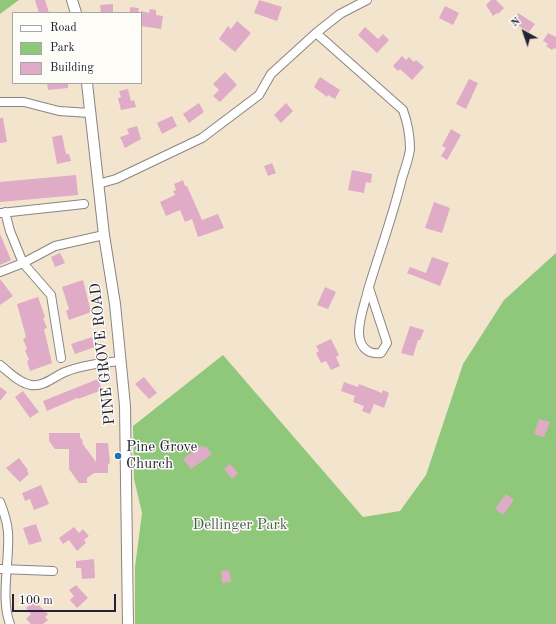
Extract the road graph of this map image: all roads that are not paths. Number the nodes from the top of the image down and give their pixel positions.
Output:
1 (72, 0) edge
2 (367, 0) edge
3 (76, 12) edge
4 (316, 33) junction
5 (87, 84) edge
6 (0, 102) edge
7 (90, 113) junction
8 (98, 184) junction
9 (84, 204) dead end
10 (2, 212) edge
11 (104, 235) junction
12 (23, 263) junction
13 (0, 272) edge
14 (369, 288) junction
15 (61, 358) dead end
16 (120, 361) junction
17 (0, 365) edge
18 (0, 502) edge
19 (3, 569) edge
20 (53, 571) dead end
21 (10, 624) edge
22 (128, 624) edge

1 - 3 street
2 - 4 street
4 - 8 street
4 - 14 street
5 - 7 street, PINE GROVE ROAD
6 - 7 street
7 - 8 street, PINE GROVE ROAD
8 - 11 street, PINE GROVE ROAD
9 - 10 street
10 - 12 street
11 - 12 street
11 - 16 street, PINE GROVE ROAD
12 - 13 street
12 - 15 street
14 - 14 street
16 - 17 street
16 - 22 street, PINE GROVE ROAD
18 - 19 street
19 - 20 street
19 - 21 street

